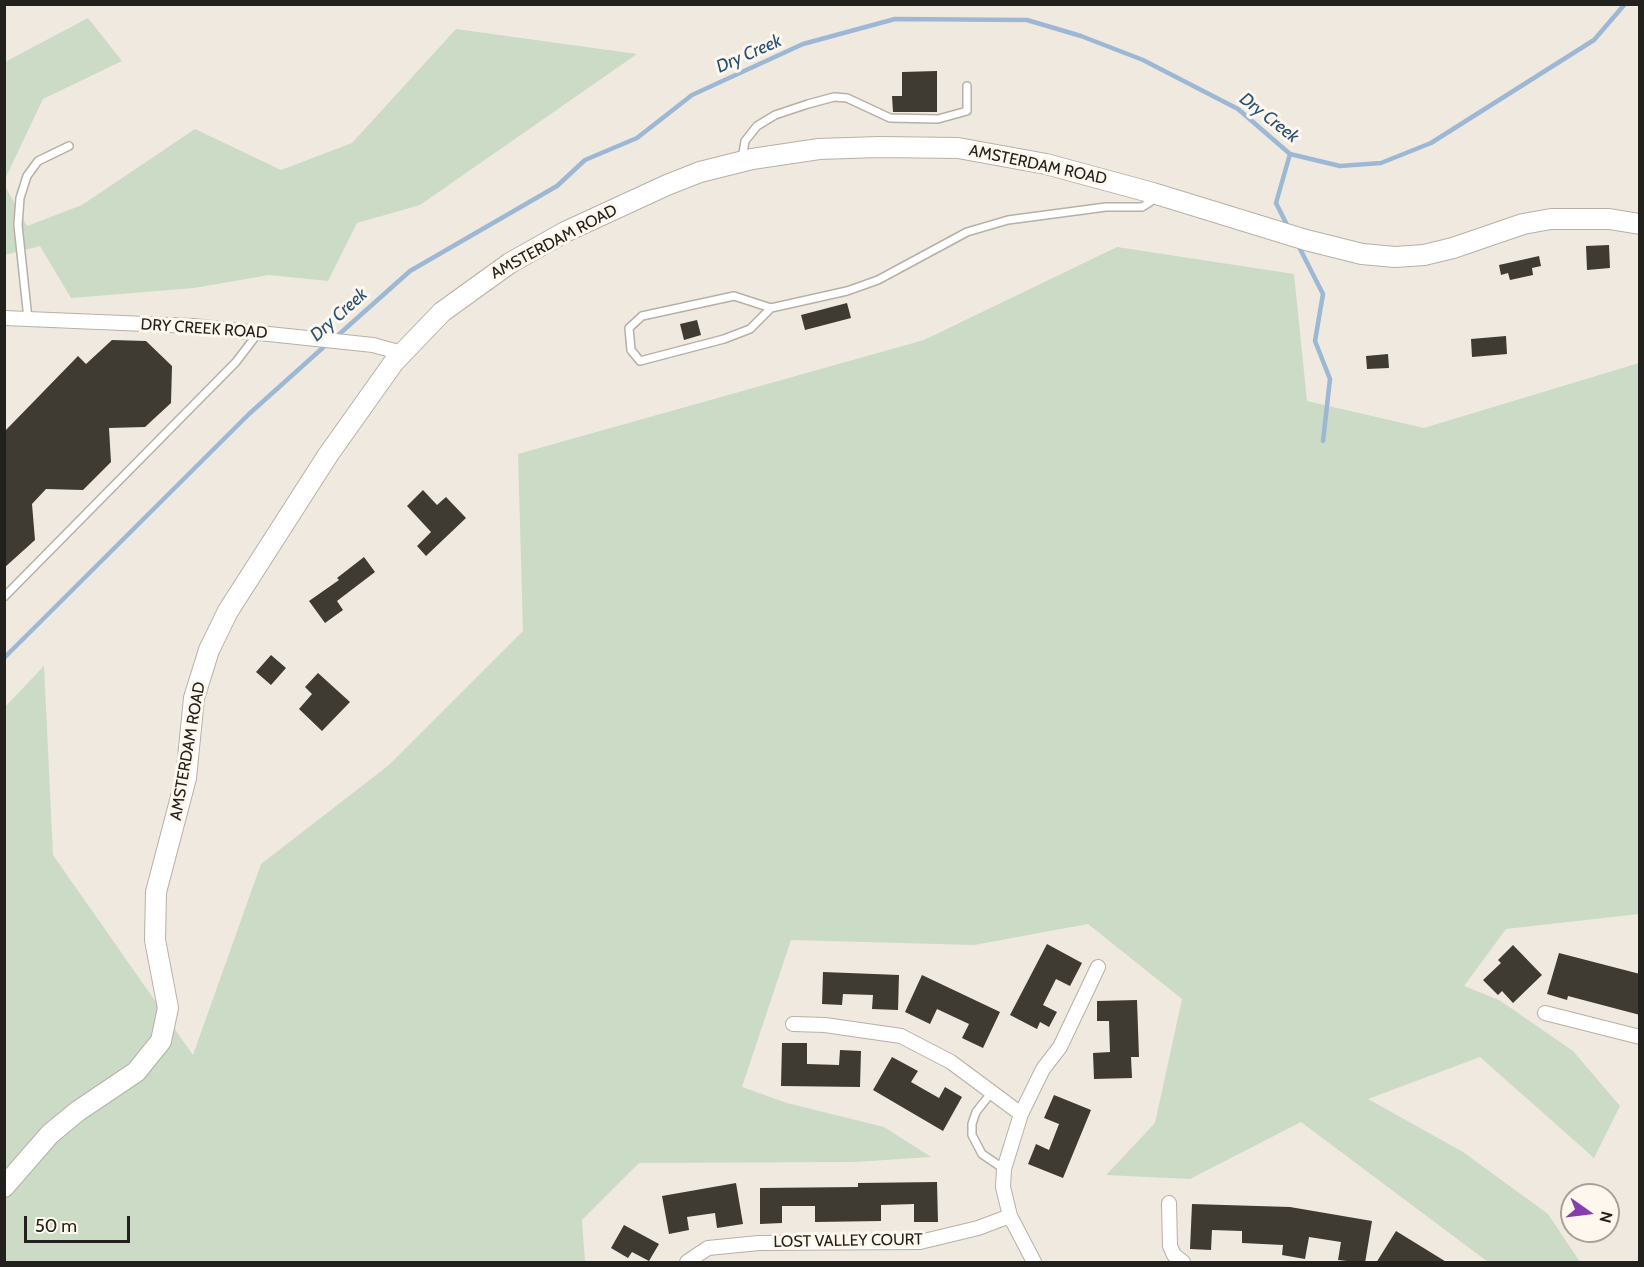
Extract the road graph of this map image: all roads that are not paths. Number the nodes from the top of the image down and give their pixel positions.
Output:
1 (967, 86) dead end
2 (69, 146) dead end
3 (742, 162) junction
4 (1153, 193) junction
5 (1640, 224) edge
6 (771, 308) junction
7 (4, 318) edge
8 (28, 319) junction
9 (259, 332) junction
10 (402, 353) junction
11 (4, 597) edge
12 (1098, 967) dead end
13 (1545, 1013) dead end
14 (793, 1024) dead end
15 (1640, 1037) edge
16 (992, 1092) junction
17 (1021, 1114) junction
18 (1004, 1170) junction
19 (4, 1187) edge
20 (1168, 1203) dead end
21 (1010, 1216) junction
22 (687, 1263) edge
23 (1034, 1263) edge
24 (1183, 1263) edge

1 - 3 lane
2 - 8 lane
3 - 4 main road, AMSTERDAM ROAD
3 - 10 main road, AMSTERDAM ROAD
4 - 5 main road, AMSTERDAM ROAD
4 - 6 lane
6 - 6 lane
7 - 8 street, DRY CREEK ROAD
8 - 9 street, DRY CREEK ROAD
9 - 10 street, DRY CREEK ROAD
9 - 11 lane
10 - 19 main road, AMSTERDAM ROAD
12 - 17 street
13 - 15 street
14 - 16 street
16 - 17 street
16 - 18 lane
17 - 18 street
18 - 21 street
20 - 24 street
21 - 22 street, LOST VALLEY COURT
21 - 23 street

